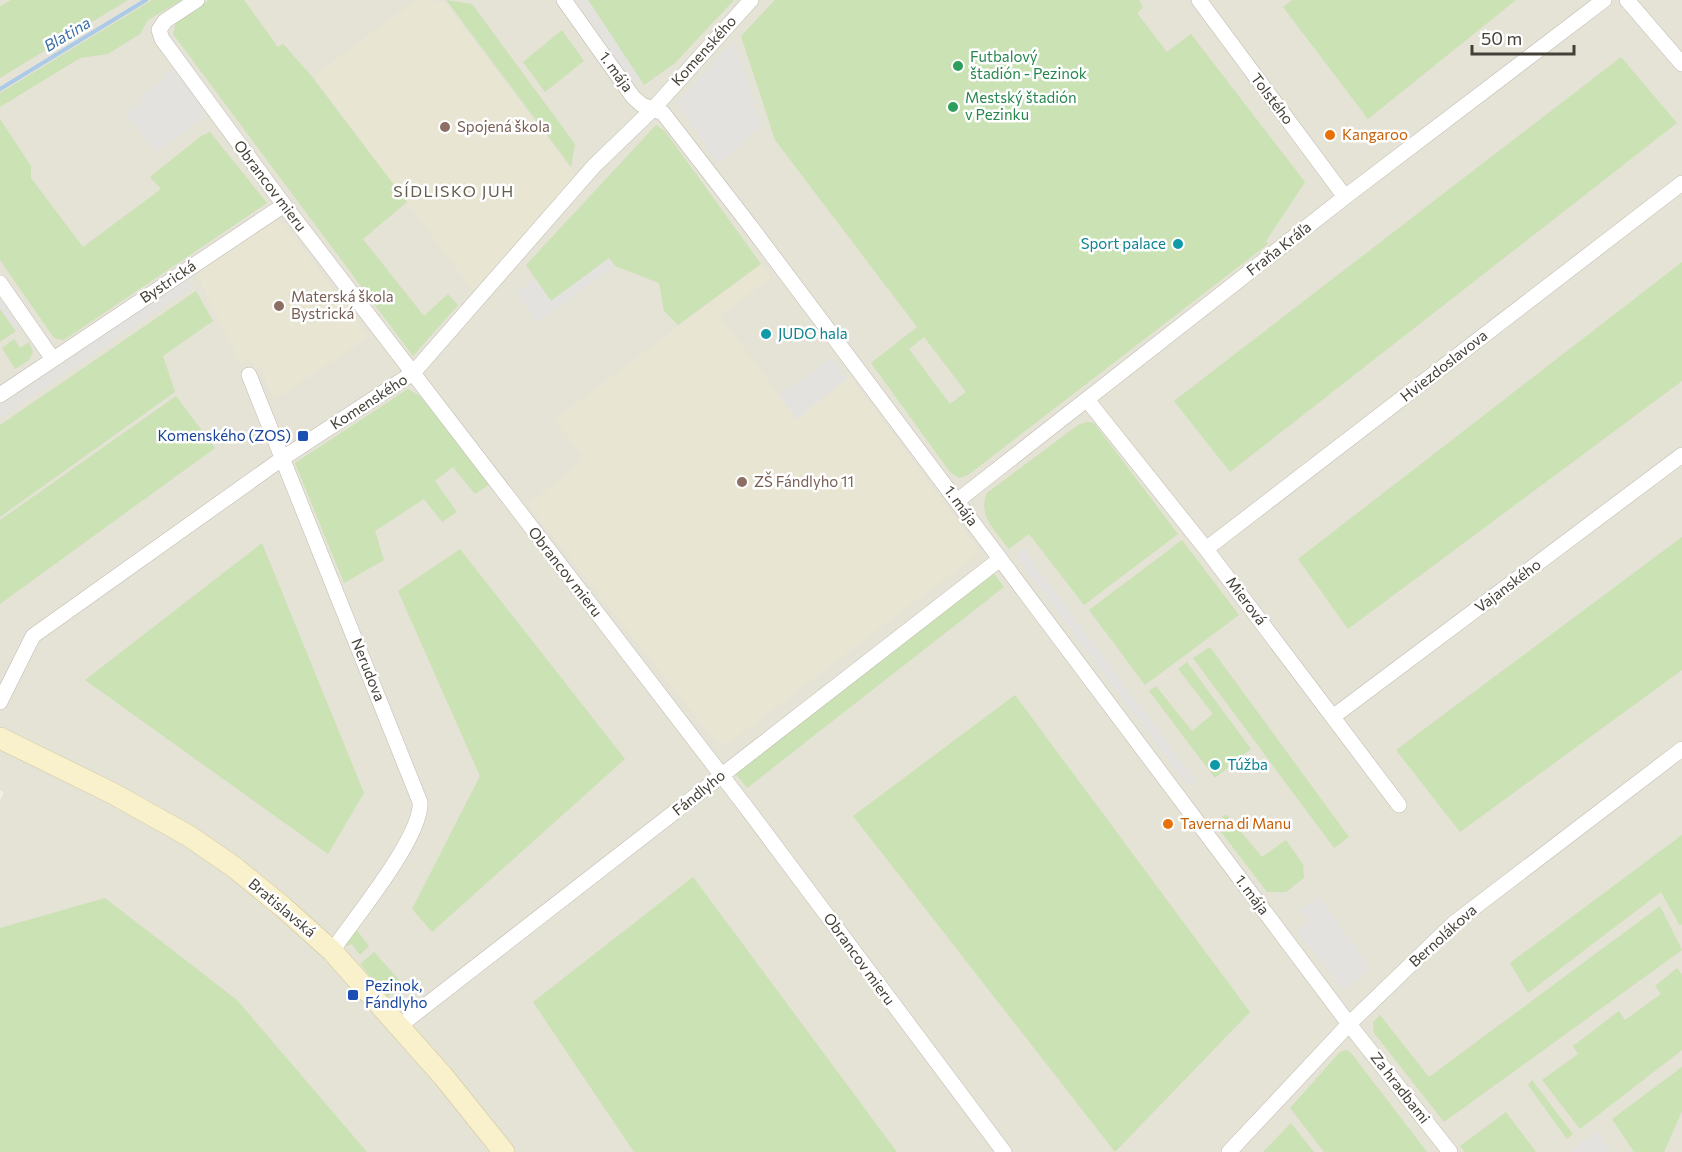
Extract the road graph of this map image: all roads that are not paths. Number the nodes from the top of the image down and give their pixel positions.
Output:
1 (197, 0) edge
2 (564, 0) edge
3 (751, 0) edge
4 (1199, 0) edge
5 (1604, 0) edge
6 (1627, 0) edge
7 (1682, 64) edge
8 (653, 109) junction
9 (1682, 183) edge
10 (1345, 197) junction
11 (284, 205) junction
12 (0, 283) edge
13 (52, 358) junction
14 (413, 373) junction
15 (249, 375) dead end
16 (0, 395) edge
17 (1088, 401) junction
18 (1682, 455) edge
19 (283, 458) junction
20 (957, 501) junction
21 (1206, 549) junction
22 (1000, 559) junction
23 (0, 702) edge
24 (1334, 716) junction
25 (2, 745) edge
26 (1682, 749) edge
27 (721, 774) junction
28 (1399, 805) dead end
29 (332, 951) junction
30 (1349, 1023) junction
31 (398, 1027) junction
32 (504, 1152) edge
33 (1004, 1152) edge
34 (1229, 1152) edge
35 (1450, 1152) edge

1 - 11 street, Obrancov mieru
2 - 8 street, 1. mája
3 - 8 street, Komenského
4 - 10 street, Tolstého
5 - 10 street, Fraňa Kráľa
6 - 7 street
8 - 14 street, Komenského
8 - 20 street, 1. mája
9 - 21 street, Hviezdoslavova
10 - 17 street, Fraňa Kráľa
11 - 13 street, Bystrická
11 - 14 street, Obrancov mieru
12 - 13 street
13 - 16 street, Bystrická
14 - 19 street, Komenského
14 - 27 street, Obrancov mieru
15 - 19 street, Nerudova
17 - 20 street, Fraňa Kráľa
17 - 21 street, Mierová
18 - 24 street, Vajanského
19 - 23 street, Komenského
19 - 29 street, Nerudova
20 - 22 street, 1. mája
21 - 24 street, Mierová
22 - 27 street, Fándlyho
22 - 30 street, 1. mája
24 - 28 street, Mierová
25 - 29 main road, Bratislavská
26 - 30 street, Bernolákova
27 - 31 street, Fándlyho
27 - 33 street, Obrancov mieru
29 - 31 main road, Bratislavská
30 - 34 street, Bernolákova
30 - 35 street, Za hradbami
31 - 32 main road, Bratislavská

